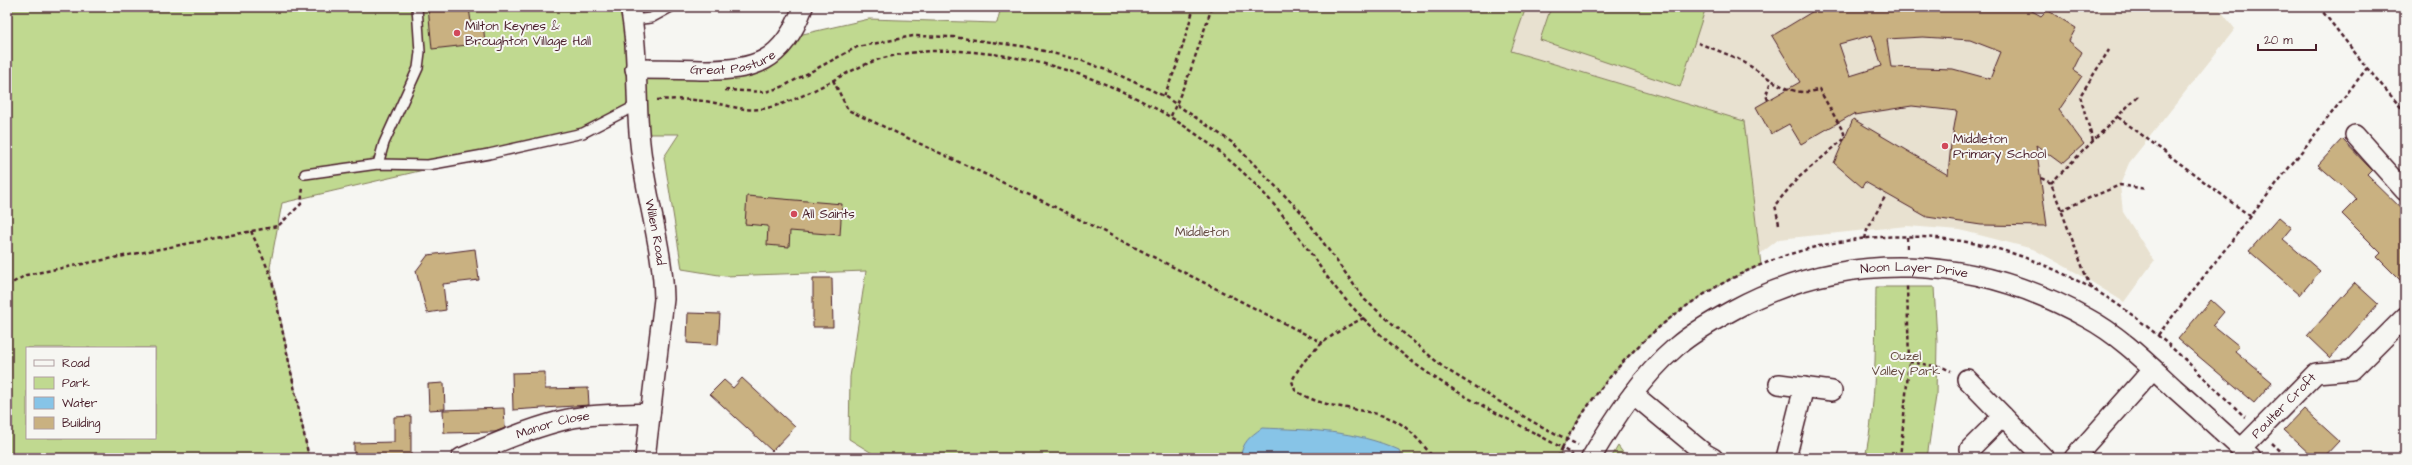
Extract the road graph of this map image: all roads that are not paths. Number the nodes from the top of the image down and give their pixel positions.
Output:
1 (417, 7) edge
2 (671, 7) edge
3 (803, 7) edge
4 (631, 14) edge
5 (635, 69) junction
6 (637, 105) junction
7 (2355, 136) dead end
8 (378, 164) junction
9 (305, 174) road end
10 (2405, 191) edge
11 (2405, 317) edge
12 (2153, 369) junction
13 (1967, 379) road end
14 (1779, 384) dead end
15 (1804, 387) junction
16 (1832, 391) dead end
17 (1633, 394) junction
18 (649, 413) junction
19 (2003, 416) junction
20 (1970, 449) dead end
21 (2246, 454) edge
22 (1588, 457) edge
23 (462, 458) edge
24 (644, 458) edge
25 (1713, 458) edge
26 (1786, 458) edge
27 (2044, 458) edge
28 (2074, 458) edge

1 - 8 lane
2 - 4 lane
3 - 5 street, Great Pasture
4 - 5 street, Willen Road
5 - 6 street, Willen Road
6 - 8 lane
6 - 18 street, Willen Road
7 - 10 street
8 - 9 lane
11 - 21 street, Poulter Croft
12 - 17 street, Noon Layer Drive
12 - 21 street, Noon Layer Drive
12 - 28 street
13 - 19 street
14 - 15 street
15 - 16 street
15 - 26 street
17 - 22 street, Noon Layer Drive
17 - 25 street
18 - 23 street, Manor Close
18 - 24 street, Willen Road
19 - 20 street
19 - 27 street

